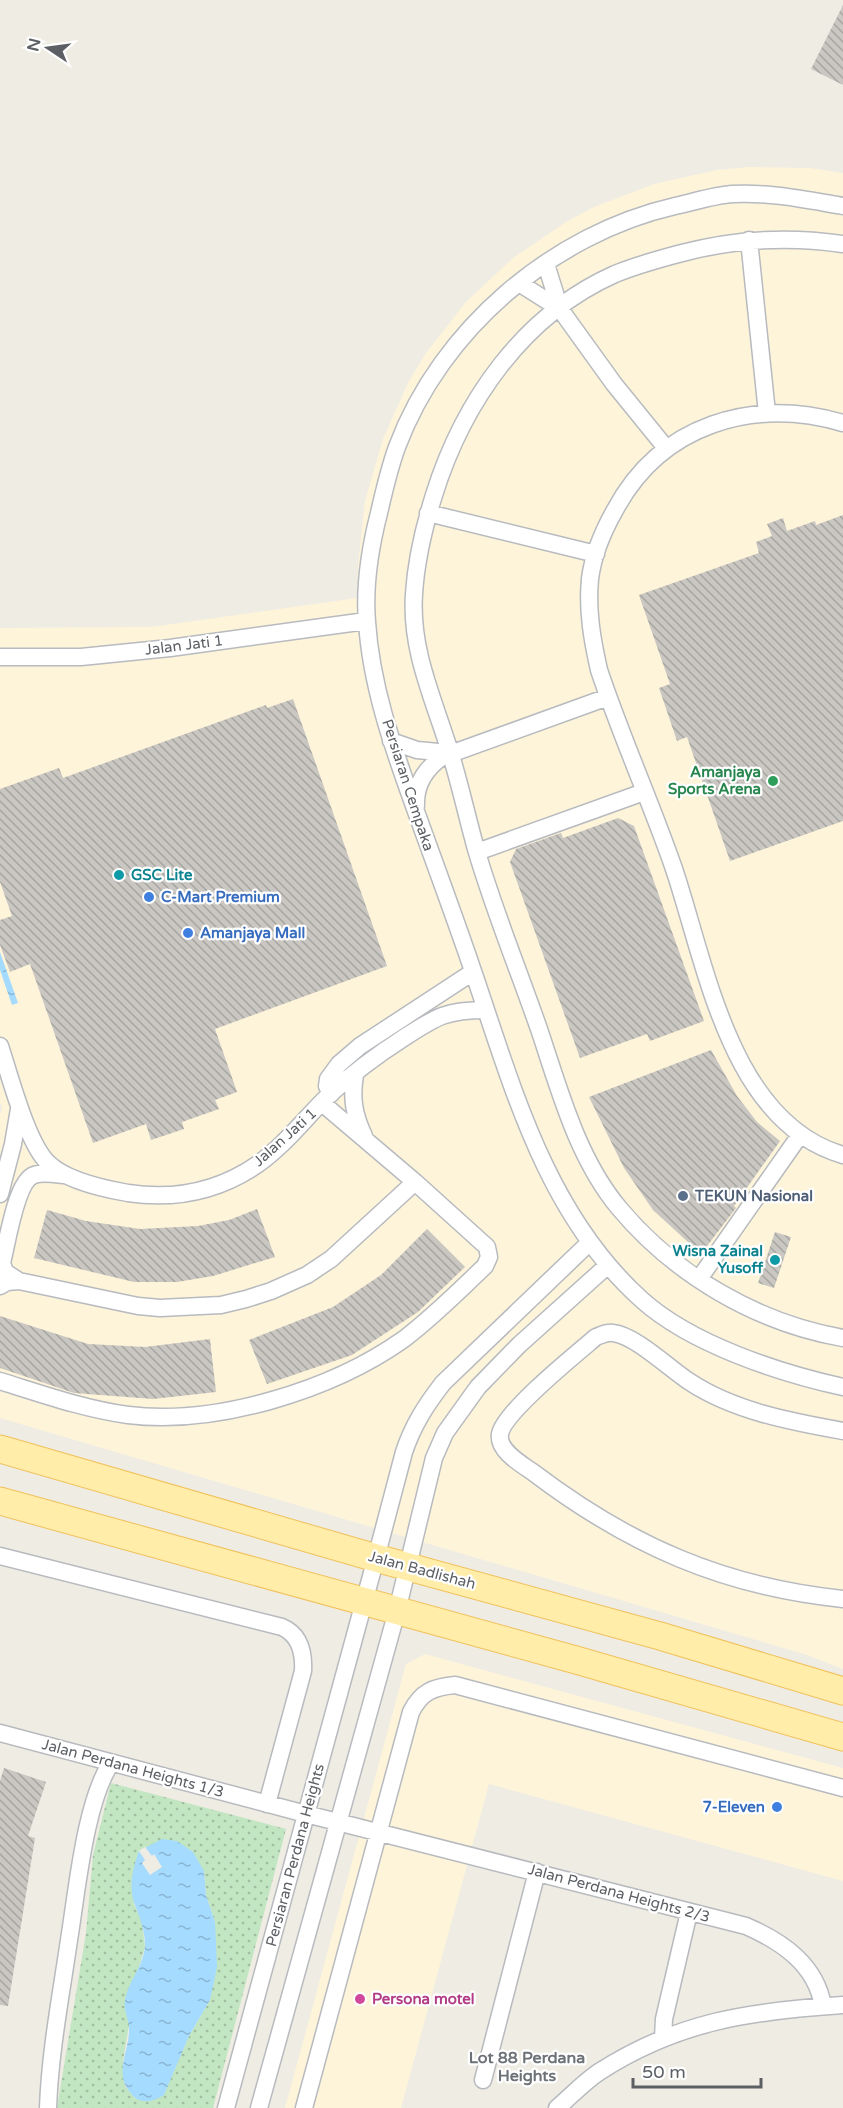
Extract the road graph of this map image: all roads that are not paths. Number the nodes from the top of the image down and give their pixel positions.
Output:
1 (843, 206) edge
2 (749, 240) junction
3 (843, 244) edge
4 (546, 264) junction
5 (519, 283) junction
6 (560, 309) junction
7 (767, 413) junction
8 (843, 423) edge
9 (666, 448) junction
10 (428, 513) junction
11 (596, 554) junction
12 (366, 621) junction
13 (0, 657) edge
14 (608, 697) junction
15 (391, 741) junction
16 (450, 753) junction
17 (644, 792) junction
18 (416, 813) junction
19 (477, 852) junction
20 (473, 972) junction
21 (486, 1010) junction
22 (0, 1046) edge
23 (355, 1075) junction
24 (327, 1098) junction
25 (20, 1105) junction
26 (800, 1135) junction
27 (365, 1140) junction
28 (843, 1155) edge
29 (67, 1176) junction
30 (415, 1182) junction
31 (0, 1194) edge
32 (590, 1242) junction
33 (608, 1265) junction
34 (699, 1279) junction
35 (19, 1281) junction
36 (0, 1286) edge
37 (843, 1338) edge
38 (0, 1381) edge
39 (843, 1387) edge
40 (843, 1431) edge
41 (0, 1449) edge
42 (0, 1501) edge
43 (0, 1556) edge
44 (376, 1558) junction
45 (408, 1567) junction
46 (843, 1599) edge
47 (365, 1602) junction
48 (397, 1611) junction
49 (843, 1691) edge
50 (0, 1733) edge
51 (843, 1737) edge
52 (111, 1763) junction
53 (317, 1777) junction
54 (843, 1788) edge
55 (267, 1804) junction
56 (306, 1814) junction
57 (338, 1822) junction
58 (378, 1832) junction
59 (537, 1872) junction
60 (689, 1912) junction
61 (843, 2005) edge
62 (823, 2006) junction
63 (663, 2038) junction
64 (483, 2080) dead end
65 (48, 2108) edge
66 (226, 2108) edge
67 (259, 2108) edge
68 (304, 2108) edge
69 (557, 2108) edge

1 - 4 street, Persiaran Cempaka
2 - 3 street
2 - 6 street
2 - 7 street
4 - 5 street, Persiaran Cempaka
4 - 6 street
5 - 6 street
5 - 12 street, Persiaran Cempaka
6 - 9 street
6 - 10 street
7 - 8 street
7 - 9 street
9 - 11 street
10 - 11 street
10 - 16 street
11 - 14 street
12 - 13 street, Jalan Jati 1
12 - 15 street, Persiaran Cempaka
14 - 16 street
14 - 17 street
15 - 16 street
15 - 18 street, Persiaran Cempaka
16 - 18 street
16 - 19 street
17 - 19 street
17 - 26 street
18 - 20 street, Persiaran Cempaka
19 - 34 street
20 - 21 street, Persiaran Cempaka
20 - 24 street
21 - 23 street, Jalan Jati 1
21 - 32 street, Persiaran Cempaka
22 - 25 street, Jalan Jati 1
23 - 24 street, Jalan Jati 1
23 - 27 street
24 - 27 street
24 - 29 street, Jalan Jati 1
25 - 29 street, Jalan Jati 1
25 - 31 street
26 - 28 street
26 - 34 street
27 - 30 street
29 - 35 street
30 - 35 street
30 - 38 street
32 - 33 street, Persiaran Cempaka
32 - 44 street, Persiaran Perdana Heights
33 - 39 street, Persiaran Cempaka
33 - 45 street, Persiaran Perdana Heights
34 - 37 street
35 - 36 street
40 - 46 street
41 - 44 main road, Jalan Badlishah
42 - 47 main road
43 - 55 street
44 - 45 main road, Jalan Badlishah
44 - 47 street, Persiaran Perdana Heights
45 - 48 street, Persiaran Perdana Heights
45 - 49 main road, Jalan Badlishah
47 - 48 main road
47 - 53 street, Persiaran Perdana Heights
48 - 51 main road
48 - 57 street, Persiaran Perdana Heights
50 - 52 street, Jalan Perdana Heights 1/3
52 - 55 street, Jalan Perdana Heights 1/3
52 - 65 street
53 - 55 street
53 - 56 street, Persiaran Perdana Heights
54 - 58 street
55 - 56 street, Jalan Perdana Heights 1/3
56 - 57 street, Jalan Perdana Heights 1/3
56 - 66 street, Persiaran Perdana Heights
57 - 58 street, Jalan Perdana Heights 2/3
57 - 67 street, Persiaran Perdana Heights
58 - 59 street, Jalan Perdana Heights 2/3
58 - 68 street
59 - 60 street, Jalan Perdana Heights 2/3
59 - 64 street
60 - 62 street, Jalan Perdana Heights 2/3
60 - 63 street
61 - 62 street
62 - 63 street
63 - 69 street

